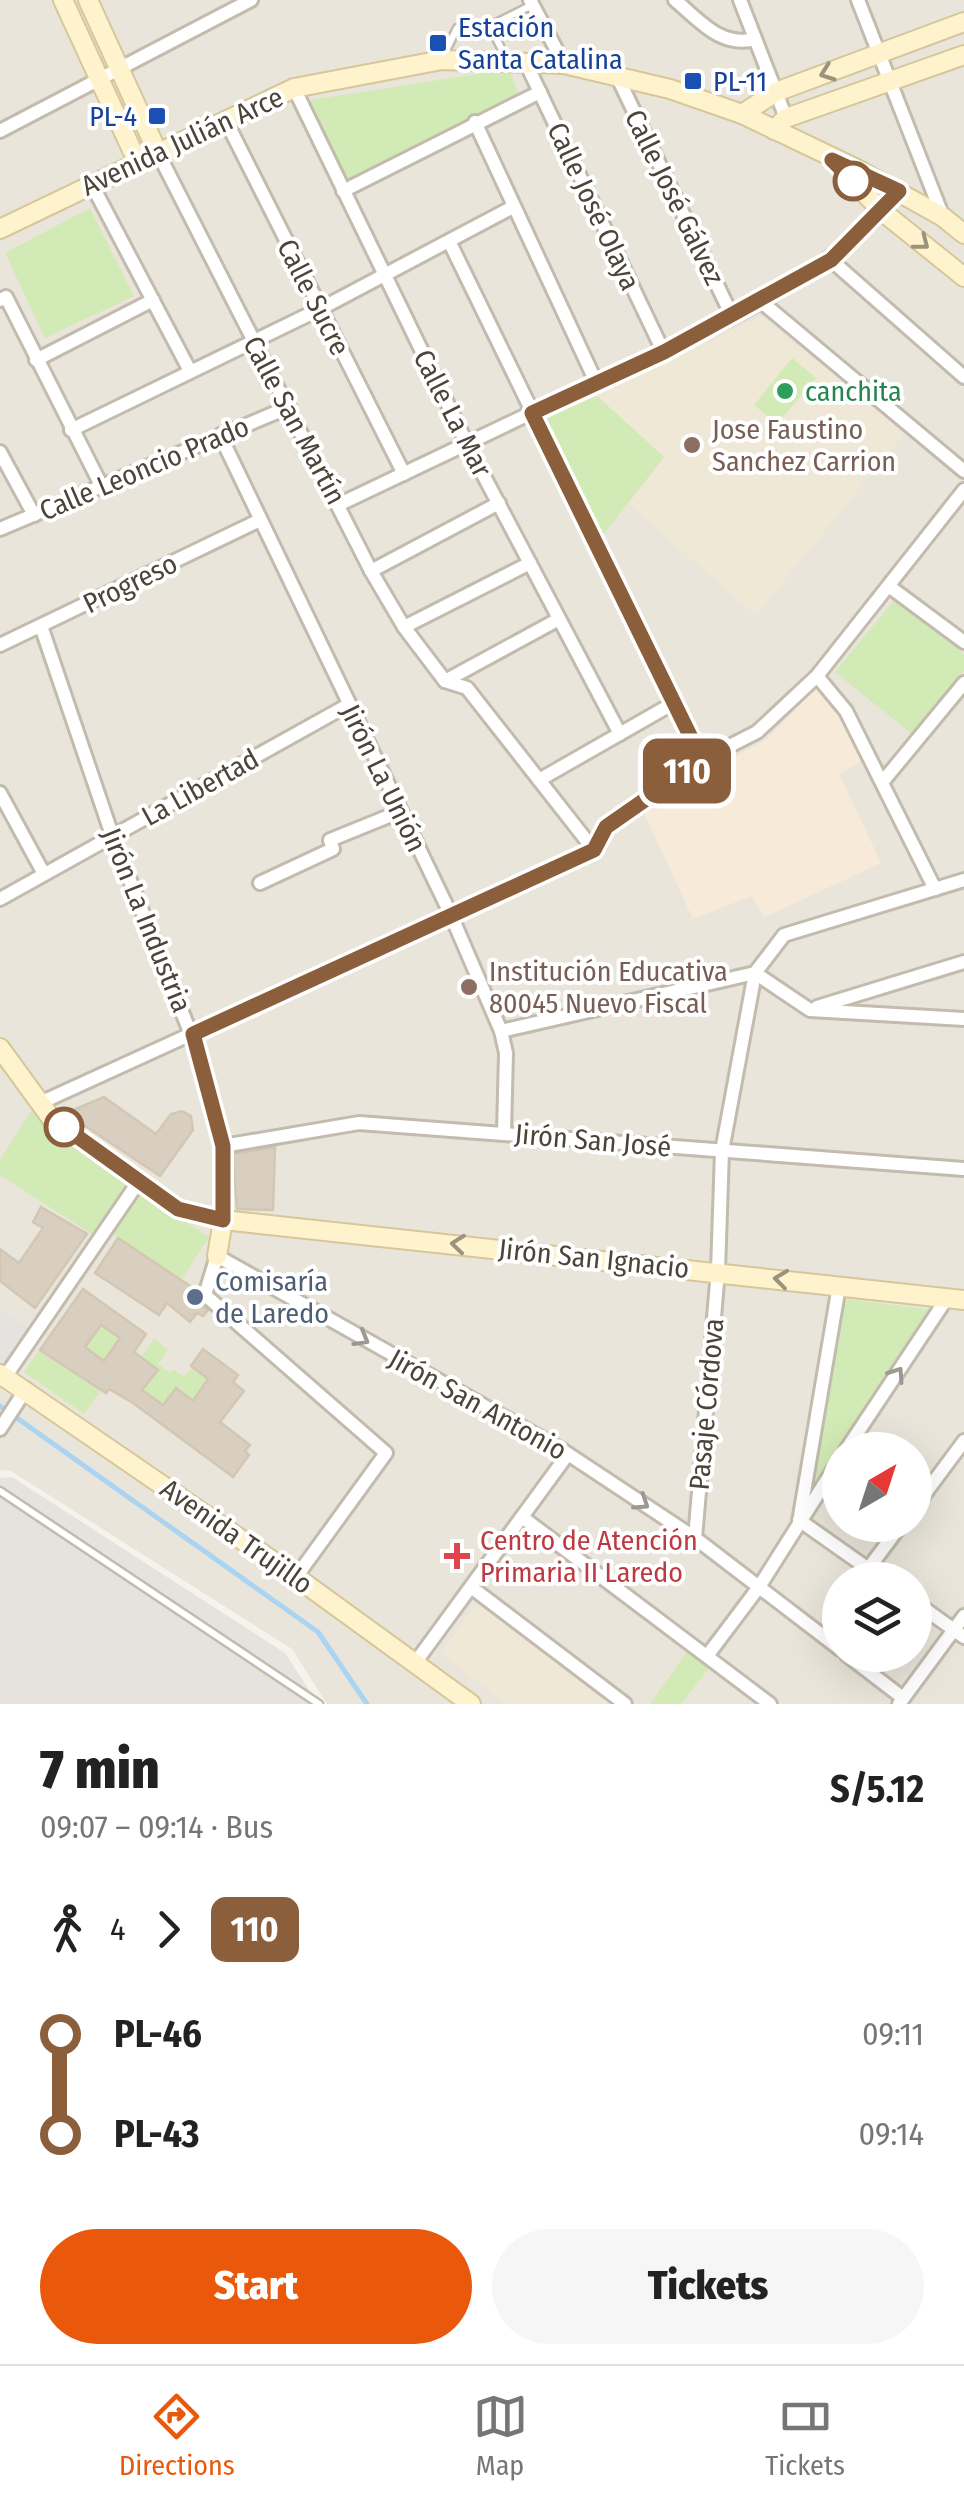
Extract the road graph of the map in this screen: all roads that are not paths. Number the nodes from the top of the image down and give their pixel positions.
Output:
1 (63, 0) edge
2 (88, 0) edge
3 (251, 0) edge
4 (675, 0) edge
5 (740, 0) edge
6 (858, 0) edge
7 (531, 2) edge
8 (964, 22) edge
9 (490, 26) junction
10 (755, 39) junction
11 (878, 55) junction
12 (964, 56) edge
13 (442, 60) junction
14 (516, 60) junction
15 (564, 64) junction
16 (120, 70) junction
17 (618, 78) junction
18 (100, 80) junction
19 (887, 82) junction
20 (294, 88) junction
21 (540, 92) junction
22 (776, 92) junction
23 (742, 114) junction
24 (225, 119) junction
25 (474, 122) junction
26 (780, 124) junction
27 (0, 130) edge
28 (157, 151) junction
29 (832, 160) junction
30 (137, 161) junction
31 (92, 183) junction
32 (343, 191) junction
33 (899, 191) junction
34 (513, 207) junction
35 (883, 212) junction
36 (943, 217) junction
37 (0, 229) edge
38 (964, 234) edge
39 (448, 241) junction
40 (831, 260) junction
41 (383, 275) junction
42 (964, 276) edge
43 (3, 298) edge
44 (758, 299) junction
45 (153, 300) junction
46 (320, 308) junction
47 (732, 316) junction
48 (253, 340) junction
49 (664, 352) junction
50 (36, 360) junction
51 (190, 370) junction
52 (964, 377) edge
53 (596, 382) junction
54 (289, 407) junction
55 (532, 413) junction
56 (71, 430) junction
57 (220, 435) junction
58 (467, 444) junction
59 (0, 452) edge
60 (964, 471) edge
61 (404, 474) junction
62 (100, 484) junction
63 (964, 490) edge
64 (340, 504) junction
65 (499, 504) junction
66 (34, 515) junction
67 (260, 520) junction
68 (0, 529) edge
69 (530, 563) junction
70 (371, 572) junction
71 (890, 586) junction
72 (560, 619) junction
73 (41, 626) junction
74 (404, 627) junction
75 (964, 642) edge
76 (0, 645) edge
77 (817, 676) junction
78 (445, 680) junction
79 (964, 683) edge
80 (672, 704) junction
81 (348, 705) junction
82 (620, 734) junction
83 (702, 760) junction
84 (539, 780) junction
85 (884, 780) junction
86 (0, 793) edge
87 (398, 812) junction
88 (112, 835) junction
89 (594, 850) junction
90 (44, 874) junction
91 (964, 880) edge
92 (260, 883) dead end
93 (935, 889) junction
94 (0, 899) edge
95 (450, 915) junction
96 (964, 962) edge
97 (755, 973) junction
98 (810, 1010) junction
99 (964, 1019) edge
100 (501, 1031) junction
101 (193, 1034) junction
102 (0, 1048) edge
103 (40, 1102) junction
104 (504, 1132) junction
105 (223, 1146) junction
106 (722, 1151) junction
107 (964, 1168) edge
108 (138, 1181) junction
109 (223, 1220) junction
110 (217, 1256) junction
111 (718, 1270) junction
112 (838, 1286) junction
113 (956, 1299) edge
114 (3, 1376) edge
115 (22, 1397) junction
116 (4, 1423) edge
117 (859, 1432) edge
118 (964, 1441) edge
119 (568, 1454) junction
120 (932, 1483) edge
121 (822, 1486) edge
122 (0, 1491) edge
123 (522, 1518) junction
124 (799, 1520) junction
125 (695, 1538) junction
126 (858, 1562) edge
127 (296, 1577) junction
128 (471, 1587) junction
129 (760, 1587) junction
130 (932, 1614) edge
131 (964, 1616) edge
132 (959, 1633) edge
133 (822, 1635) edge
134 (707, 1656) junction
135 (415, 1663) junction
136 (867, 1672) edge
137 (309, 1701) edge
138 (902, 1701) edge
139 (319, 1704) edge
140 (471, 1704) edge
141 (625, 1704) edge
142 (770, 1704) edge

1 - 18 street
2 - 16 street
3 - 16 street
4 - 10 street
5 - 10 street
6 - 11 street
7 - 9 lane
7 - 15 street
8 - 11 street
9 - 13 lane
9 - 14 lane
10 - 22 street
11 - 19 street
11 -> 22 street
12 - 19 street
13 - 14 street, Avenida Julián Arce
13 - 20 street, Avenida Julián Arce
14 - 15 street, Avenida Julián Arce
14 - 21 street, Calle José Olaya
15 - 17 street, Avenida Julián Arce
16 - 18 street
16 - 28 street
17 - 23 street, Avenida Julián Arce
17 - 47 street, Calle José Gálvez
18 - 27 street
18 - 30 street
19 - 26 street
19 - 36 street
20 - 24 street, Avenida Julián Arce
20 - 32 street, Calle La Mar
21 - 25 street
21 - 49 street, Calle José Olaya
22 - 23 street
22 - 26 street
23 - 26 street, Avenida Julián Arce
24 - 28 street, Avenida Julián Arce
24 - 46 street, Calle Sucre
25 - 32 street
25 - 34 street
26 - 29 street, Avenida Julián Arce
28 - 30 street, Avenida Julián Arce
28 - 48 street, Calle San Martín
29 - 33 street, Avenida Julián Arce
29 - 35 street, Avenida Julián Arce
30 - 31 street, Avenida Julián Arce
31 - 37 street, Avenida Julián Arce
31 - 45 street
32 - 41 street, Calle La Mar
33 - 35 street
33 - 36 street, Avenida Julián Arce
34 - 39 street
34 - 53 street
35 - 40 street
35 -> 42 street, Avenida Julián Arce
36 - 38 street, Avenida Julián Arce
39 - 41 street
39 - 55 street
40 - 44 street
40 - 52 street
41 - 46 street
41 - 58 street, Calle La Mar
43 - 50 street
44 - 47 street
44 - 60 street
45 - 50 street
45 - 51 street
46 - 48 street
46 - 61 street, Calle Sucre
47 - 49 street
48 - 51 street
48 - 54 street, Calle San Martín
49 - 53 street
50 - 56 street
51 - 56 street
53 - 55 street
54 - 57 street, Calle Leoncio Prado
54 - 64 street, Calle San Martín
55 - 58 street
55 - 80 street
56 - 62 street
57 - 62 street, Calle Leoncio Prado
57 - 67 street, Jirón La Unión
58 - 61 street
58 - 65 street, Calle La Mar
59 - 66 street
61 - 64 street
62 - 66 street, Calle Leoncio Prado
63 - 71 street
64 - 70 street, Calle San Martín
65 - 69 street, Calle La Mar
65 - 70 street
66 - 68 street, Calle Leoncio Prado
67 - 73 street, Progreso
67 - 81 street, Jirón La Unión
69 - 72 street, Calle La Mar
69 - 74 street
70 - 74 street, Calle San Martín
71 - 75 street
71 - 77 street
72 - 78 street
72 - 82 street, Calle La Mar
73 - 76 street, Progreso
73 - 88 street, Jirón La Industria
74 - 78 street, Calle San Martín
77 - 83 street
77 - 85 street
78 - 84 street, Calle San Martín
79 - 85 street
80 - 82 street
80 - 83 street
81 - 87 street, Jirón La Unión
81 - 88 street, La Libertad
82 - 84 street
83 - 89 street
84 - 89 street, Calle San Martín
85 - 93 street
86 - 90 street
87 - 92 street
87 - 95 street, Jirón La Unión
88 - 90 street, La Libertad
88 - 101 street, Jirón La Industria
89 - 95 street
90 - 94 street, La Libertad
91 - 93 street
93 - 97 street
95 - 100 street, Jirón La Unión
95 - 101 street
96 - 98 street
97 - 98 street
97 - 100 street
97 - 106 street, Pasaje Córdova
98 - 99 street
100 - 104 street, Jirón La Unión
101 - 103 street
101 - 105 street, Jirón La Industria
102 - 103 street, Jirón San Ignacio
103 - 108 street, Jirón San Ignacio
104 - 105 street, Jirón San José
104 - 106 street, Jirón San José
105 - 109 street, Jirón La Industria
106 - 107 street, Jirón San José
106 - 111 street, Pasaje Córdova
108 - 109 street, Jirón San Ignacio
108 - 114 street
109 - 110 street
111 -> 109 street, Jirón San Ignacio
110 -> 119 street, Jirón San Antonio
110 - 127 street
112 -> 111 street, Jirón San Ignacio
111 - 125 street, Pasaje Córdova
112 - 113 street, Jirón San Ignacio
112 - 124 street
117 -> 113 street
114 - 115 street, Avenida Trujillo
115 - 116 street
115 - 127 street, Avenida Trujillo
118 - 120 street
119 - 123 street
119 -> 125 street, Jirón San Antonio
121 - 124 street
122 - 137 lane
123 - 128 street
123 - 134 street
124 - 126 street
124 - 129 street
125 - 129 street, Jirón San Antonio
127 - 135 street, Avenida Trujillo
128 - 135 street
128 - 141 street
129 - 133 street, Jirón San Antonio
129 - 134 street
130 - 132 street
131 - 132 street
132 - 138 street
134 - 142 street
135 - 140 street, Avenida Trujillo
136 - 138 street
137 - 139 lane

